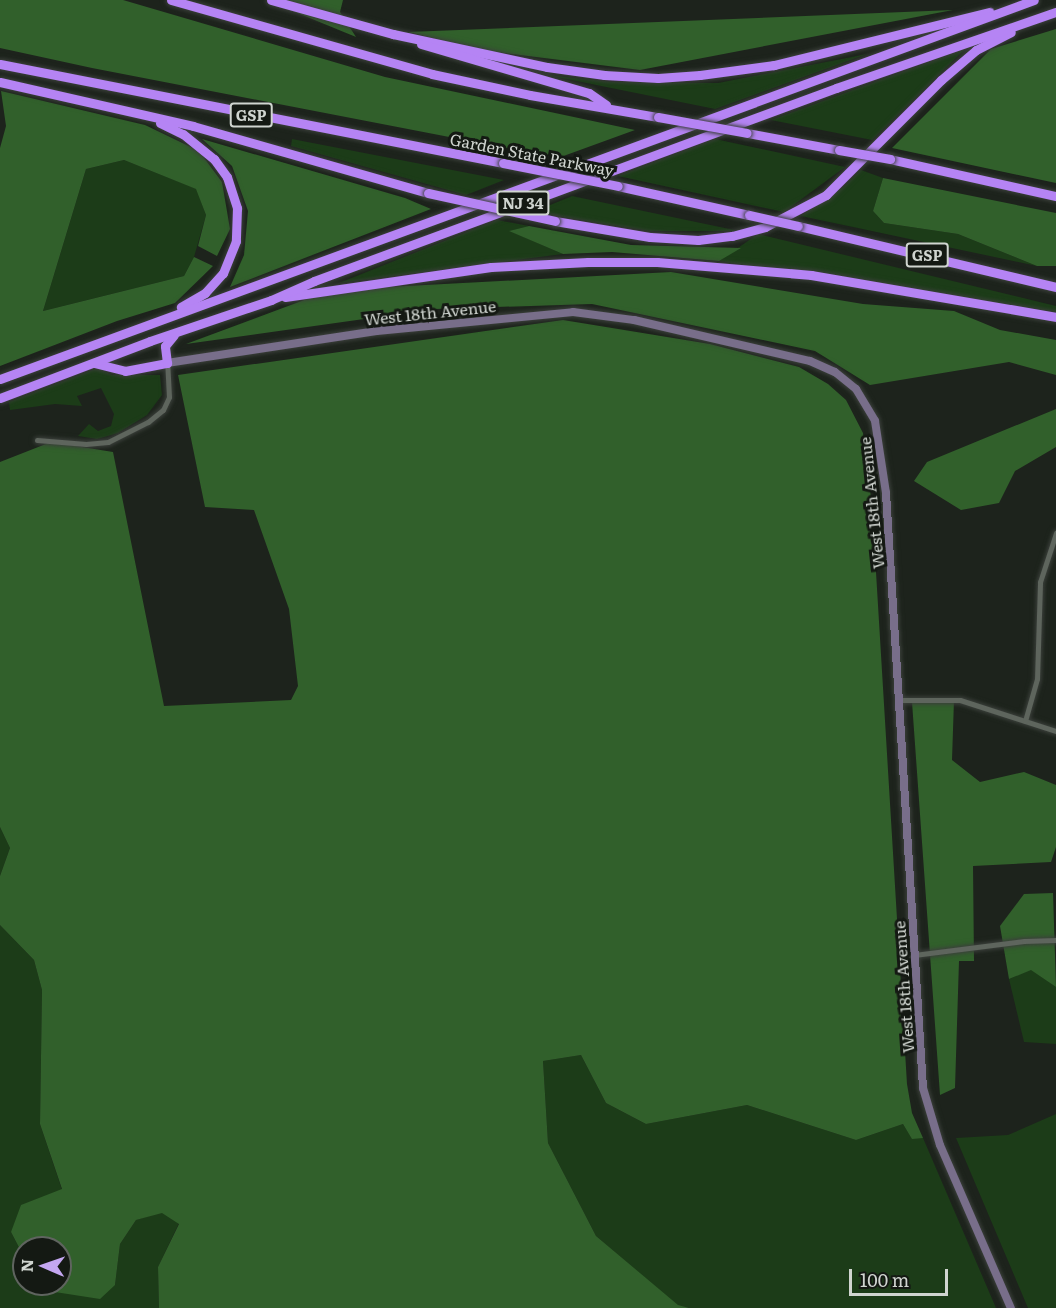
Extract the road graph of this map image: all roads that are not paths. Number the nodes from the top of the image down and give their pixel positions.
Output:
1 (171, 0) edge
2 (271, 0) edge
3 (1034, 0) edge
4 (1018, 5) junction
5 (1052, 13) edge
6 (393, 34) junction
7 (0, 64) edge
8 (0, 82) edge
9 (611, 108) junction
10 (147, 116) junction
11 (1056, 196) edge
12 (1056, 287) edge
13 (271, 300) junction
14 (1056, 317) edge
15 (144, 325) junction
16 (176, 334) junction
17 (93, 363) junction
18 (166, 363) junction
19 (0, 380) edge
20 (0, 398) edge
21 (37, 440) dead end
22 (1056, 533) edge
23 (899, 700) junction
24 (1025, 721) junction
25 (1056, 731) edge
26 (1056, 940) edge
27 (914, 955) junction
28 (1011, 1308) edge

1 - 9 highway
2 - 6 highway
3 - 4 highway
4 - 6 highway
4 - 15 highway, NJ 34
5 - 10 highway, bridge
5 - 13 highway, NJ 34
6 - 9 highway
7 - 12 highway, Garden State Parkway / GSP, bridge
8 - 10 highway
9 - 11 highway, bridge
10 - 15 highway
13 - 14 highway
13 - 16 highway, NJ 34
15 - 19 highway, NJ 34
16 - 17 highway, NJ 34
16 - 18 highway
17 - 18 highway
17 - 20 highway, NJ 34
18 - 21 street
18 - 23 street, West 18th Avenue
22 - 24 street
23 - 24 street
23 - 27 street, West 18th Avenue
24 - 25 street
26 - 27 street
27 - 28 street, West 18th Avenue

